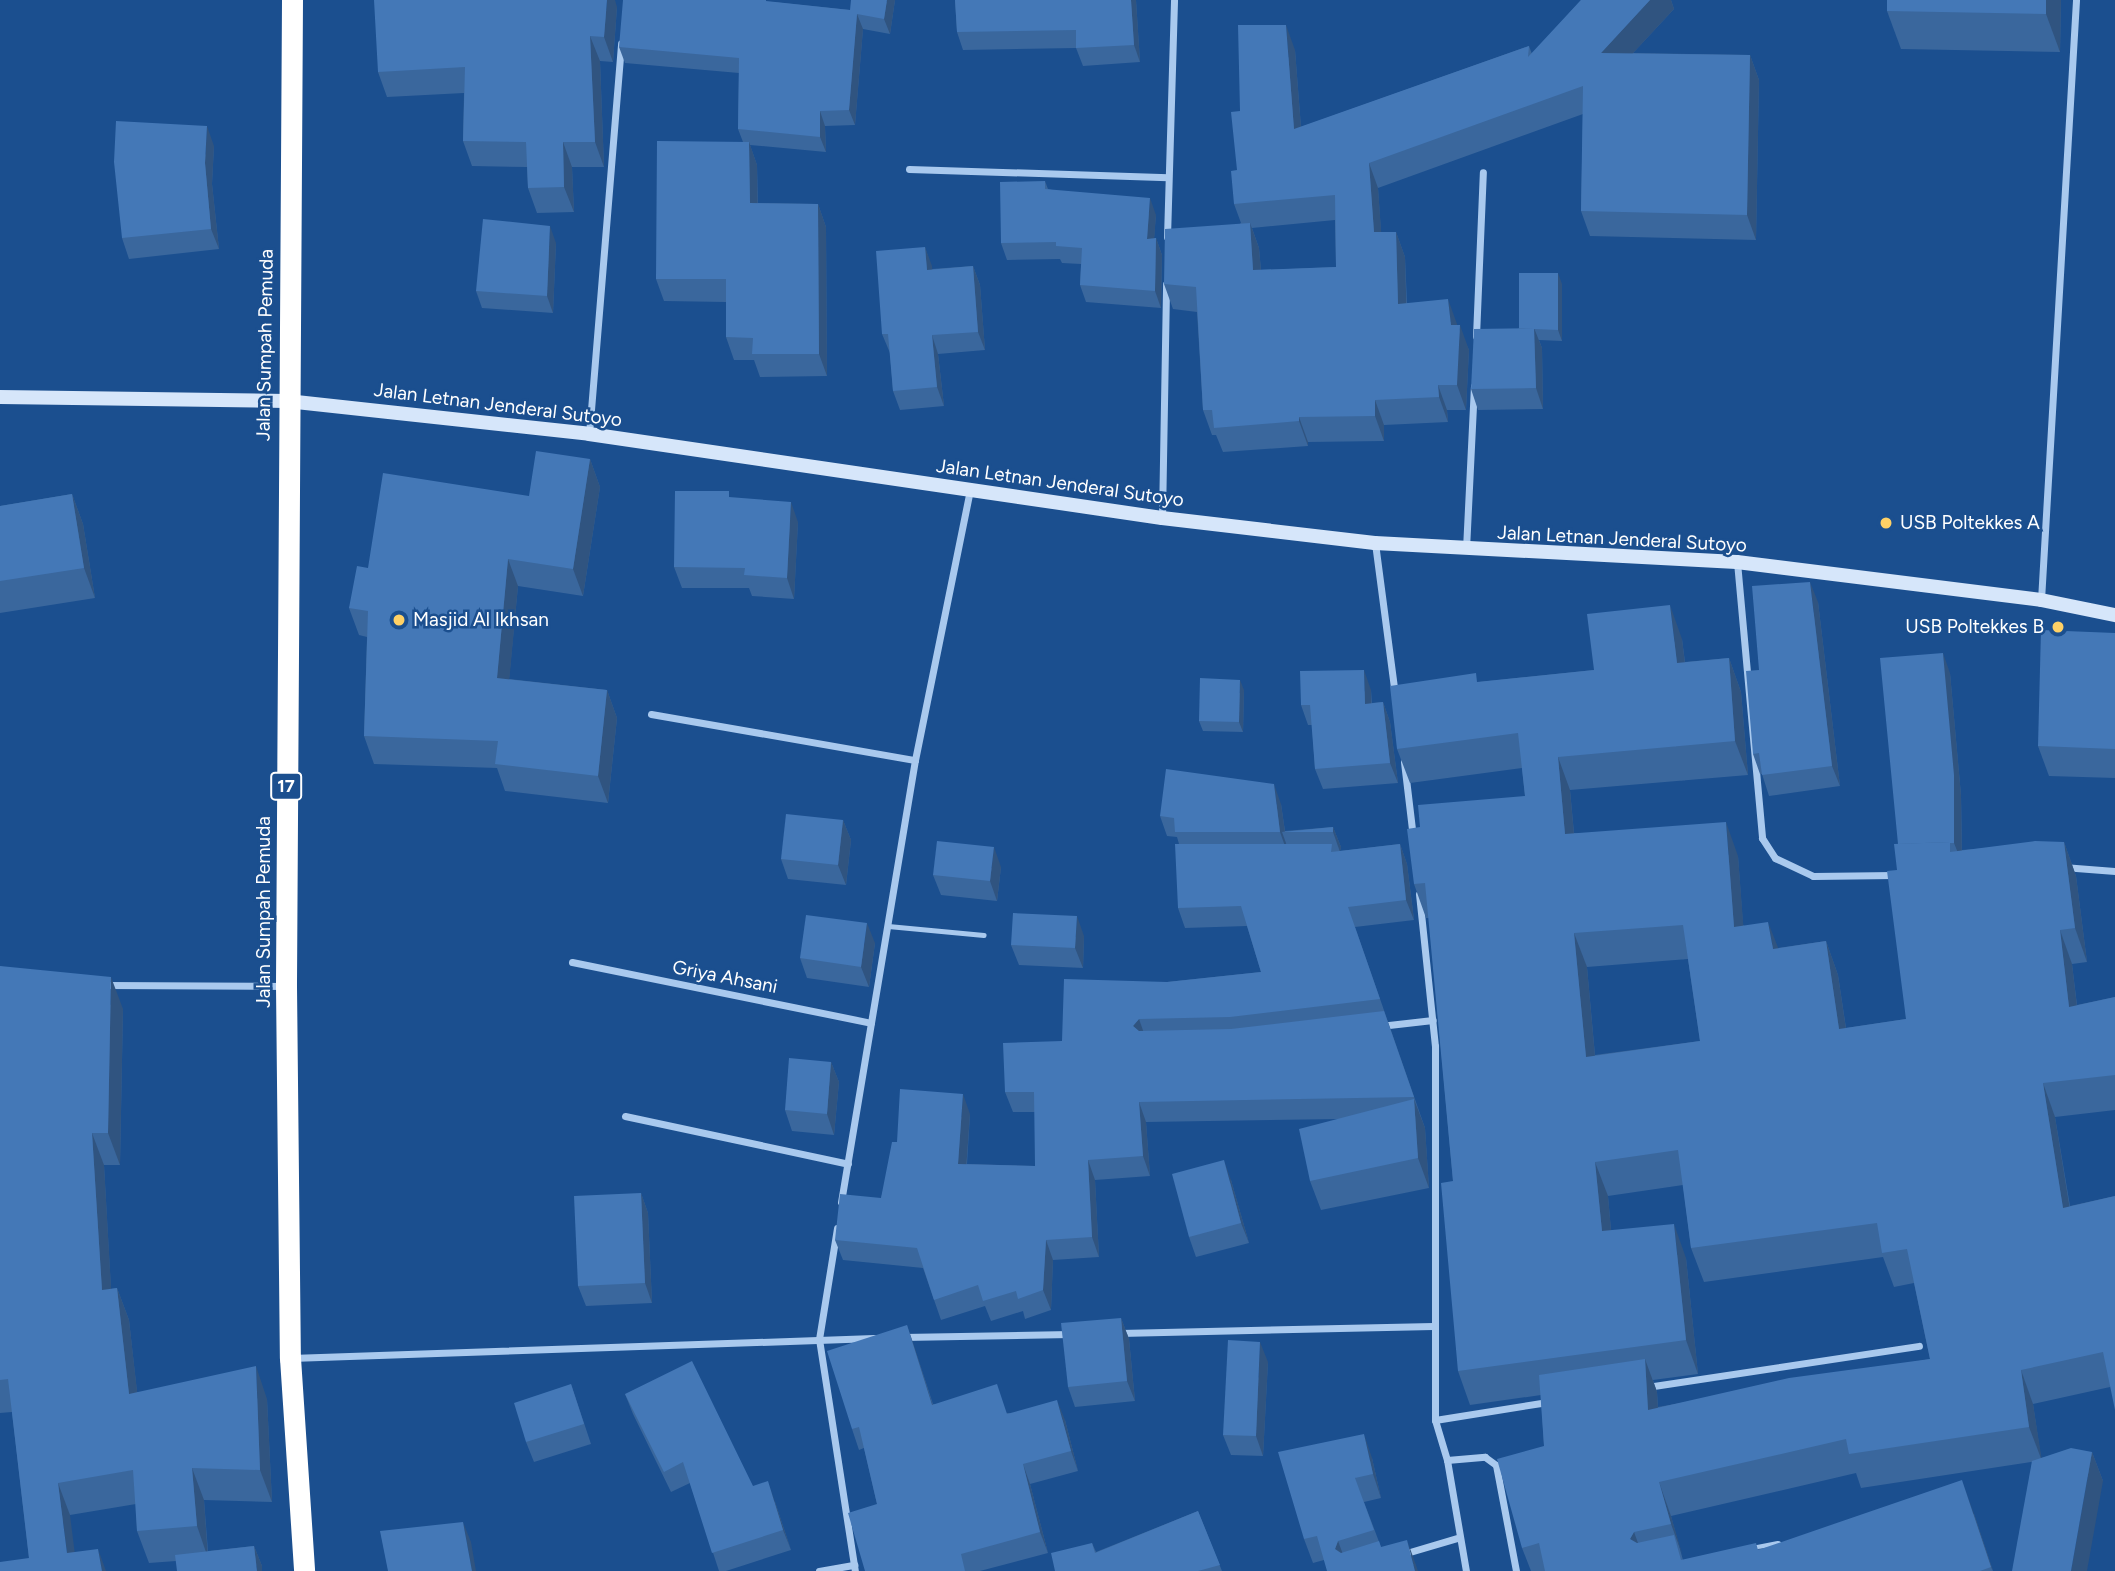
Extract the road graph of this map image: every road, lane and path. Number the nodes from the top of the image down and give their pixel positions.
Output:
1 (292, 0) edge
2 (1174, 0) edge
3 (2076, 0) edge
4 (622, 27) edge
5 (909, 169) dead end
6 (1483, 172) dead end
7 (1168, 177) junction
8 (1167, 246) edge
9 (1167, 273) edge
10 (1476, 340) edge
11 (1474, 368) edge
12 (0, 397) edge
13 (287, 401) junction
14 (589, 434) junction
15 (970, 490) junction
16 (1162, 518) junction
17 (1375, 543) junction
18 (1466, 550) junction
19 (1737, 562) junction
20 (2041, 600) junction
21 (2115, 615) edge
22 (1397, 709) edge
23 (651, 714) dead end
24 (1403, 751) edge
25 (915, 760) junction
26 (1414, 844) edge
27 (2050, 867) edge
28 (2115, 871) edge
29 (1908, 874) edge
30 (1418, 884) edge
31 (888, 926) junction
32 (984, 935) dead end
33 (572, 962) dead end
34 (95, 985) edge
35 (286, 986) junction
36 (1433, 1020) junction
37 (871, 1023) junction
38 (1368, 1028) edge
39 (625, 1116) dead end
40 (848, 1164) junction
41 (1433, 1326) junction
42 (1112, 1333) edge
43 (1084, 1334) edge
44 (819, 1339) junction
45 (1919, 1346) edge
46 (290, 1357) junction
47 (1642, 1388) edge
48 (1559, 1401) edge
49 (1435, 1420) junction
50 (1447, 1460) junction
51 (1457, 1538) junction
52 (1791, 1541) edge
53 (1778, 1544) junction
54 (1739, 1552) edge
55 (1781, 1553) edge
56 (1397, 1556) edge
57 (855, 1568) edge
58 (304, 1571) edge
59 (819, 1571) edge
60 (1466, 1571) edge
61 (1516, 1571) edge

1 - 13 highway, Jalan Sumpah Pemuda / 17
2 - 7 street
3 - 20 street
4 - 14 street
5 - 7 street
6 - 10 street
7 - 8 street
9 - 16 street
11 - 18 street
12 - 13 main road, Jalan Letnan Jenderal Sutoyo
13 - 14 main road, Jalan Letnan Jenderal Sutoyo
13 - 35 highway, Jalan Sumpah Pemuda / 17
14 - 15 main road, Jalan Letnan Jenderal Sutoyo
15 - 16 main road, Jalan Letnan Jenderal Sutoyo
15 - 25 street
16 - 17 main road, Jalan Letnan Jenderal Sutoyo
17 - 18 main road, Jalan Letnan Jenderal Sutoyo
17 - 22 street
18 - 19 main road, Jalan Letnan Jenderal Sutoyo
19 - 20 main road, Jalan Letnan Jenderal Sutoyo
19 - 29 street
20 - 21 main road, Jalan Letnan Jenderal Sutoyo
23 - 25 street
24 - 26 street
25 - 31 street
27 - 28 street
30 - 36 street
31 - 32 lane
31 - 37 street
33 - 37 street, Griya Ahsani
34 - 35 street
35 - 46 highway, Jalan Sumpah Pemuda / 17
36 - 38 street
36 - 41 street
37 - 40 street
39 - 40 street
40 - 44 street
41 - 42 street
41 - 49 street
43 - 44 street
44 - 46 street
44 - 57 street
45 - 47 street
46 - 58 highway, Jalan Sumpah Pemuda / 17
48 - 49 street
49 - 50 street
50 - 51 street
50 - 61 street
51 - 56 street
51 - 60 street
52 - 53 street
53 - 54 street
53 - 55 street
57 - 59 street

